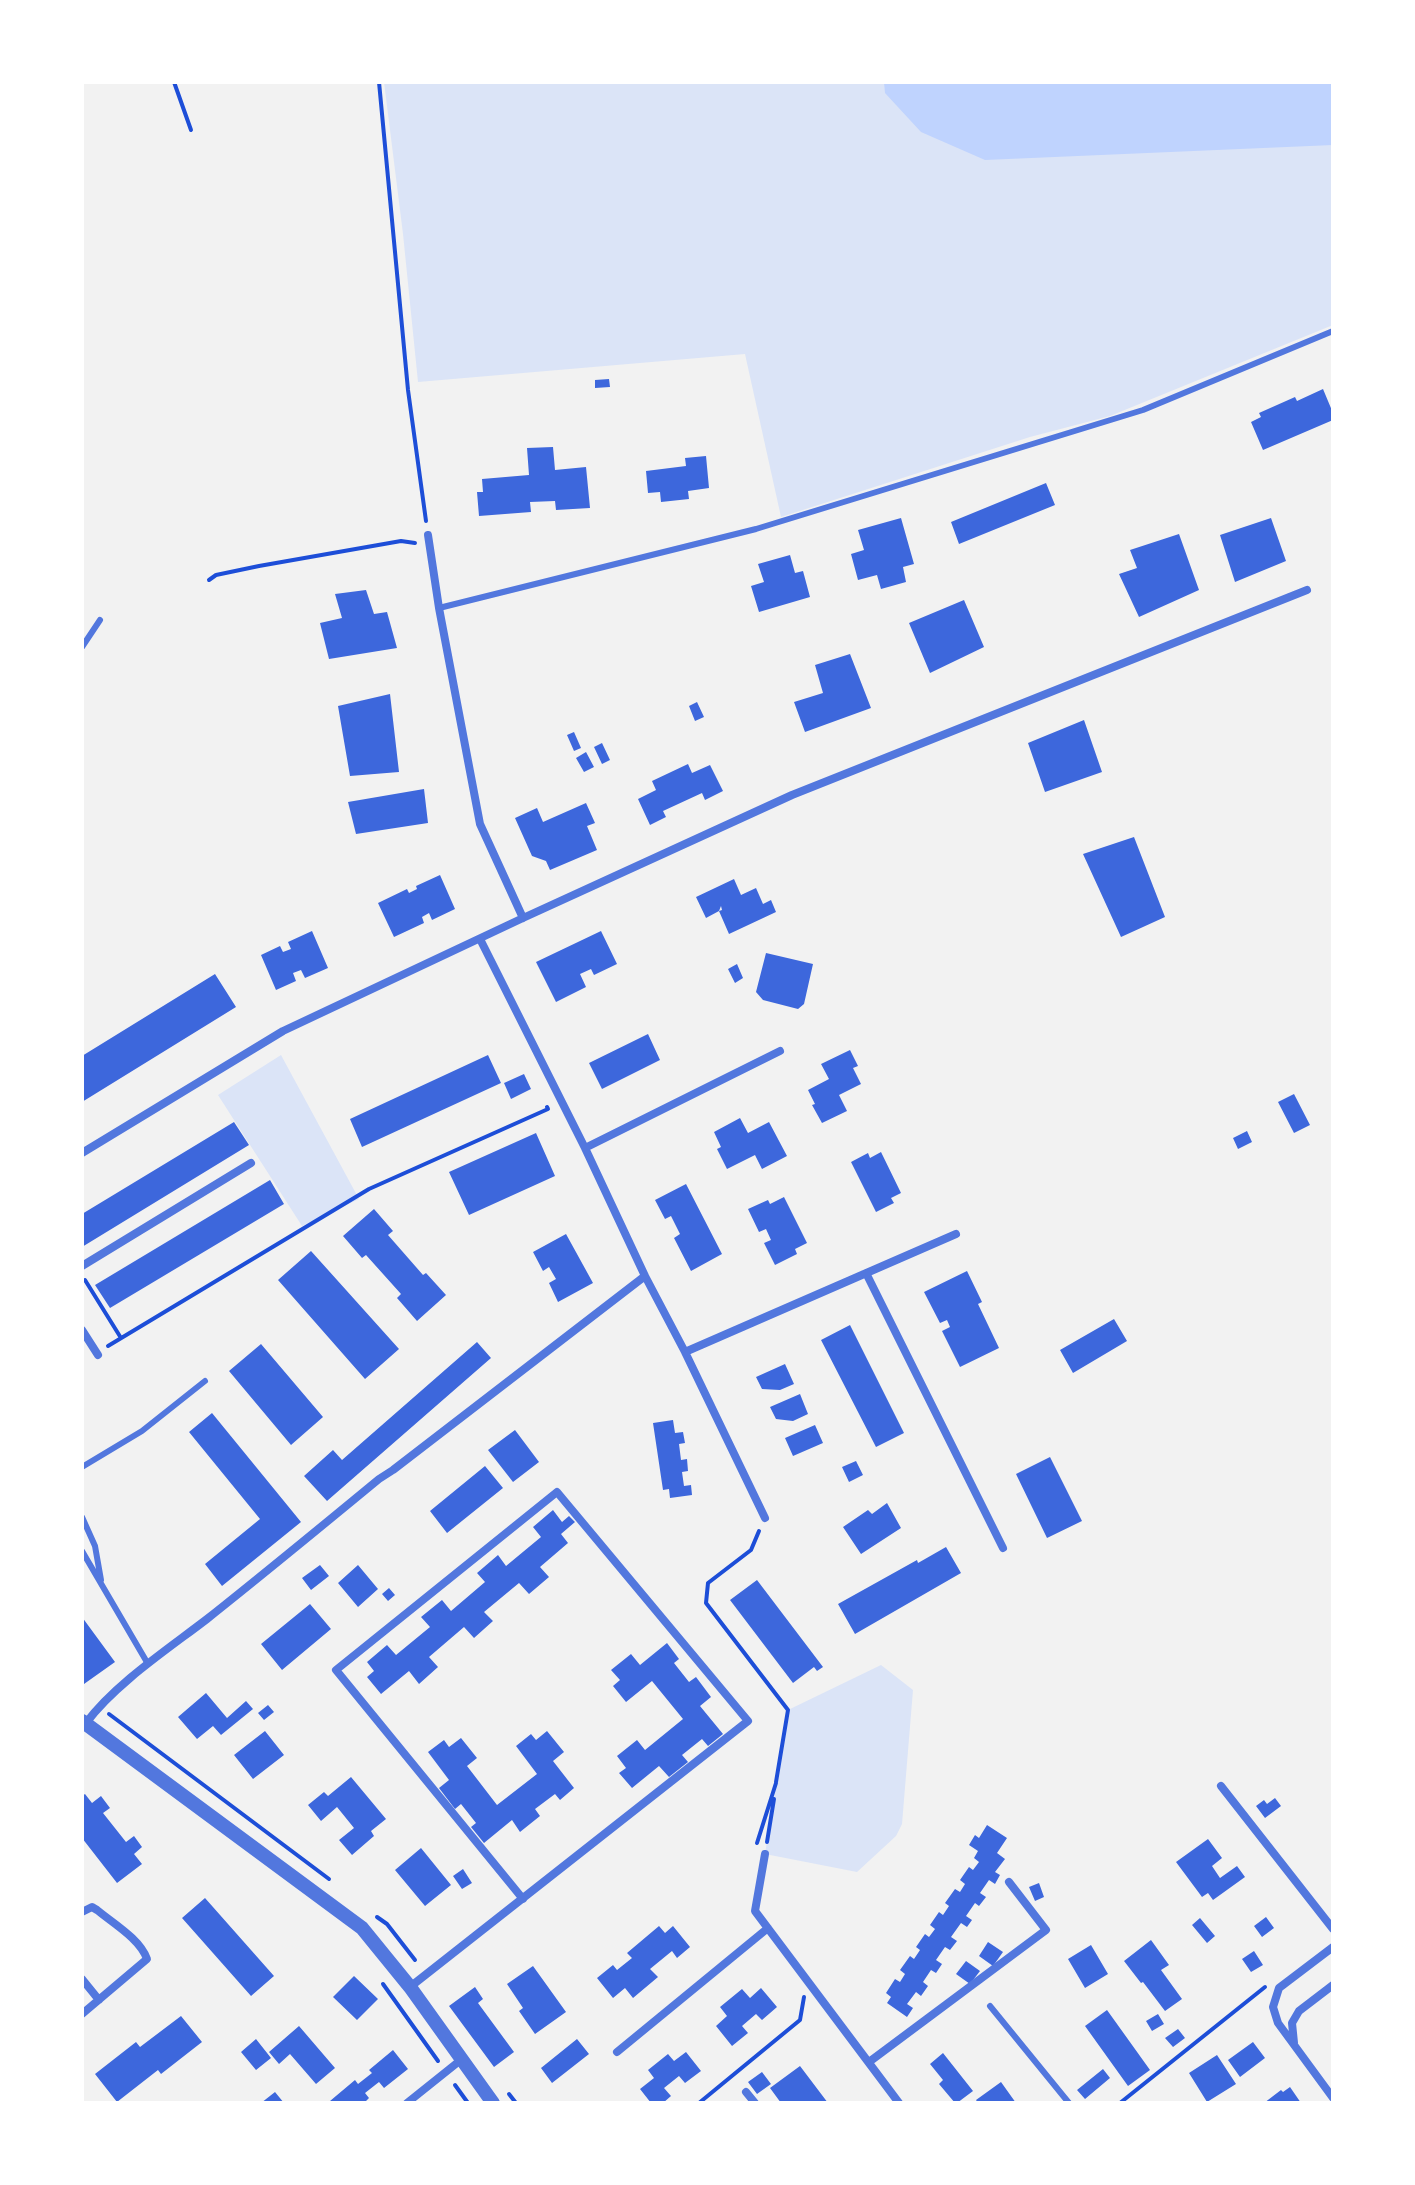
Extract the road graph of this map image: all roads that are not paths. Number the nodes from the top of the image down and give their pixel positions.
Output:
1 (1333, 331) edge
2 (428, 540) road end
3 (1307, 590) dead end
4 (439, 608) junction
5 (100, 620) dead end
6 (82, 647) edge
7 (523, 918) junction
8 (480, 939) junction
9 (780, 1051) dead end
10 (585, 1148) junction
11 (82, 1153) edge
12 (251, 1163) dead end
13 (956, 1234) dead end
14 (82, 1266) edge
15 (866, 1273) junction
16 (645, 1276) junction
17 (82, 1330) edge
18 (685, 1352) junction
19 (97, 1354) road end
20 (205, 1381) dead end
21 (82, 1467) edge
22 (82, 1517) edge
23 (765, 1518) road end
24 (1003, 1548) dead end
25 (82, 1551) edge
26 (101, 1584) junction
27 (148, 1664) junction
28 (84, 1722) edge
29 (1221, 1786) dead end
30 (765, 1854) road end
31 (1009, 1882) dead end
32 (523, 1899) junction
33 (82, 1912) edge
34 (768, 1928) junction
35 (1333, 1929) edge
36 (1333, 1947) edge
37 (82, 1979) edge
38 (1333, 1985) edge
39 (410, 1987) junction
40 (99, 2000) junction
41 (990, 2006) dead end
42 (82, 2014) edge
43 (1294, 2043) junction
44 (617, 2052) dead end
45 (462, 2059) junction
46 (869, 2062) junction
47 (746, 2092) dead end
48 (1333, 2098) edge
49 (407, 2103) edge
50 (493, 2103) edge
51 (755, 2103) edge
52 (899, 2103) edge
53 (1069, 2103) edge

1 - 4 lane
2 - 4 street
3 - 7 street
4 - 7 street
5 - 6 lane
7 - 8 street
8 - 10 street
8 - 11 street
9 - 10 street
10 - 16 street
12 - 14 street
13 - 15 street
15 - 18 street
15 - 24 street
16 - 18 street
16 - 27 street
17 - 19 street
18 - 23 street
20 - 21 lane
22 - 26 lane
25 - 26 lane
26 - 27 lane
27 - 28 street
28 - 39 street
29 - 35 street
30 - 34 street
31 - 46 street
32 - 32 street
32 - 39 street
33 - 40 street
34 - 44 street
34 - 46 street
36 - 43 street
37 - 40 street
38 - 43 street
39 - 45 street
40 - 42 street
41 - 53 lane
43 - 48 street
45 - 49 street
45 - 50 street
46 - 52 street
47 - 51 street

